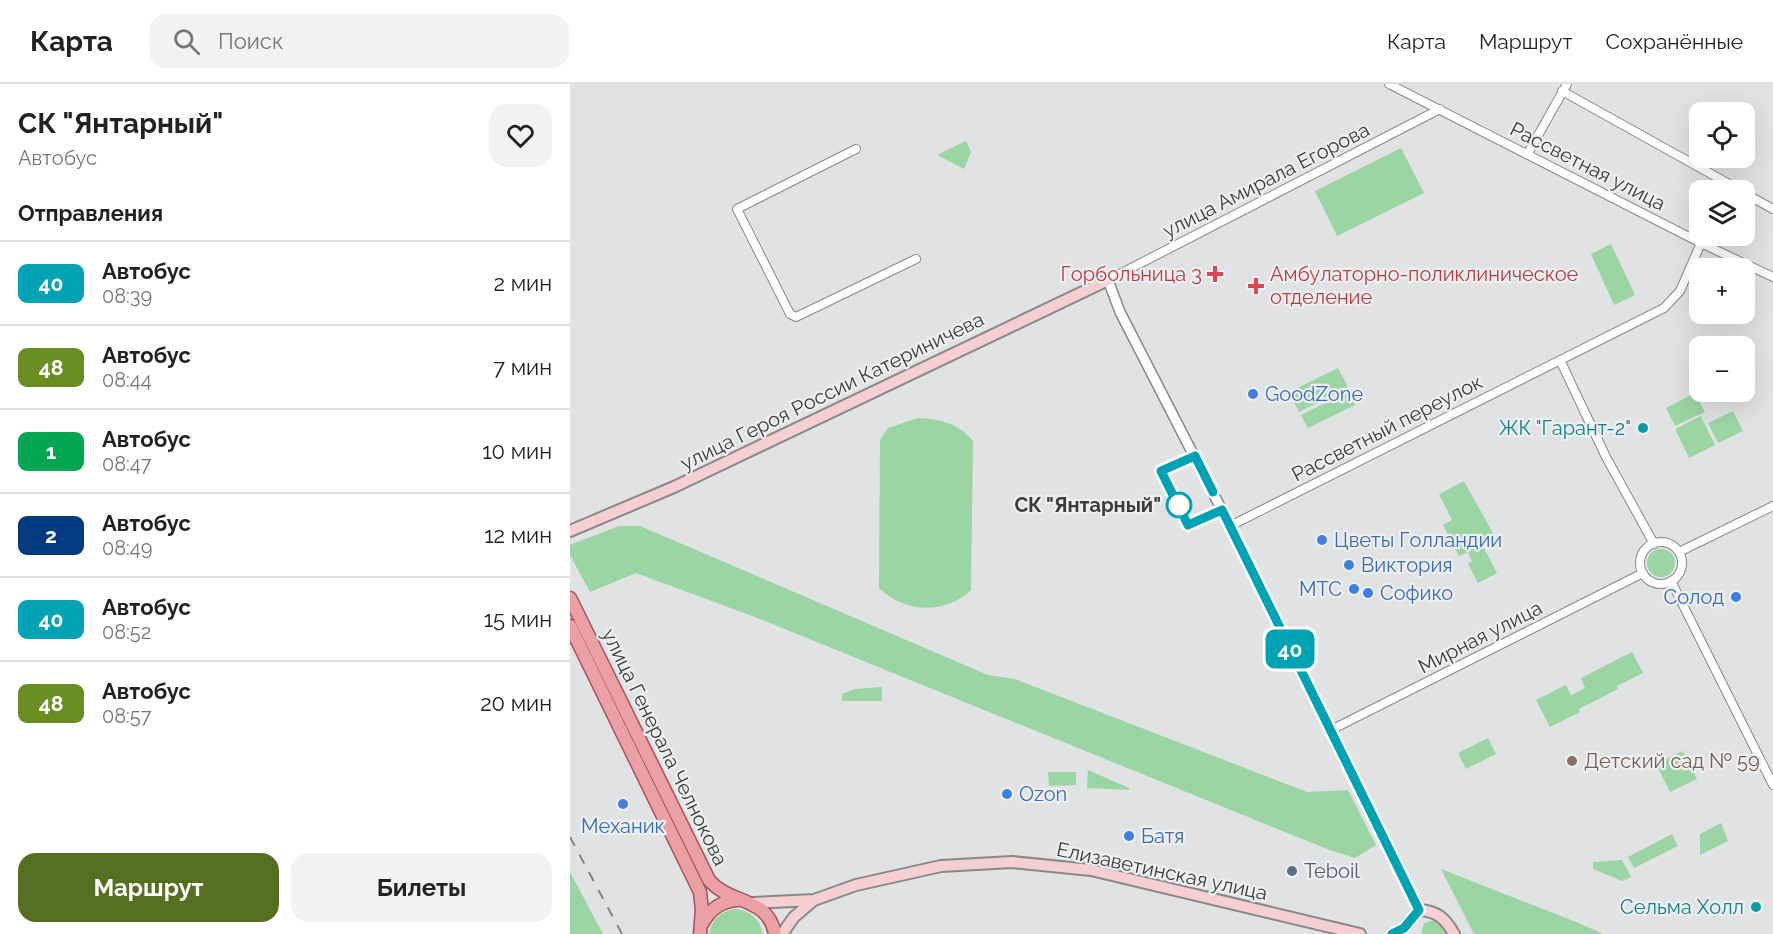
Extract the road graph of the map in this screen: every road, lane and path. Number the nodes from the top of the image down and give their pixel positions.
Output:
1 (1389, 84) edge
2 (1564, 87) edge
3 (1440, 110) junction
4 (856, 149) dead end
5 (1528, 153) junction
6 (1723, 180) edge
7 (1755, 199) edge
8 (1773, 209) edge
9 (1689, 237) edge
10 (1700, 246) edge
11 (1707, 246) edge
12 (916, 259) dead end
13 (1773, 277) edge
14 (1108, 280) junction
15 (1560, 360) junction
16 (1773, 506) edge
17 (1230, 526) junction
18 (570, 531) edge
19 (1654, 544) junction
20 (1678, 552) junction
21 (1643, 573) junction
22 (1671, 581) junction
23 (570, 598) edge
24 (570, 626) edge
25 (1331, 730) junction
26 (1773, 785) edge
27 (740, 900) junction
28 (814, 900) junction
29 (753, 903) junction
30 (1419, 910) junction
31 (1409, 922) junction
32 (701, 929) edge
33 (775, 934) edge
34 (782, 934) edge
35 (1360, 934) edge
36 (1392, 934) edge
37 (1411, 934) edge
38 (1454, 934) edge

1 - 3 street, Рассветная улица
2 - 5 street
2 - 6 street
3 - 5 street, Рассветная улица
3 - 14 street, улица Амирала Егорова
4 - 12 street
5 - 9 street, Рассветная улица
7 - 8 street
10 - 15 street, Рассветный переулок
11 - 13 street, Рассветная улица
14 - 17 street
14 - 18 main road, улица Героя России Катериничева
15 - 17 street, Рассветный переулок
15 - 19 street
16 - 20 street
17 - 25 street
19 - 20 street
19 - 21 street
20 - 22 street
21 - 22 street
21 - 25 street, Мирная улица
22 - 26 street
23 - 27 main road, улица Генерала Челнокова
24 - 32 main road, улица Генерала Челнокова
25 - 30 street
27 - 29 main road, улица Генерала Челнокова
27 - 32 main road, улица Генерала Челнокова
28 - 29 main road, Елизаветинская улица
28 - 34 main road, Елизаветинская улица
28 - 35 main road, Елизаветинская улица
29 - 33 main road
30 - 31 main road
30 - 38 main road
31 - 36 main road
31 - 37 main road

